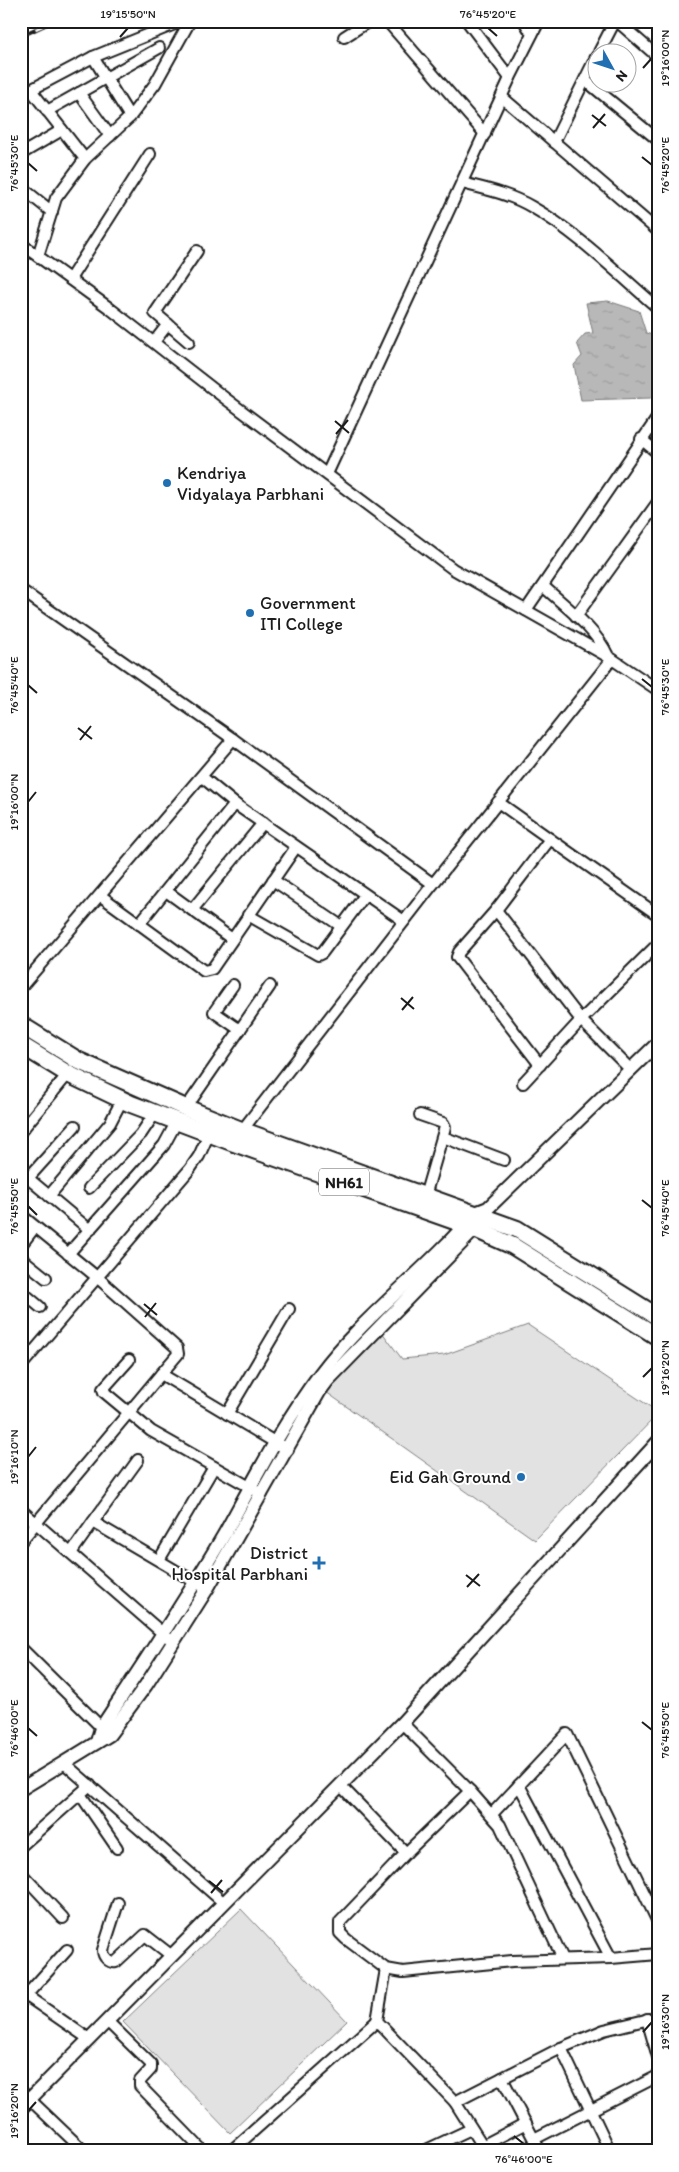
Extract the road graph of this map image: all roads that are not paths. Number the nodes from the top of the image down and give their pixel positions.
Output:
1 (182, 21) edge
2 (190, 21) edge
3 (369, 21) edge
4 (387, 21) edge
5 (467, 21) edge
6 (524, 21) edge
7 (539, 21) edge
8 (616, 21) edge
9 (532, 34) junction
10 (344, 37) dead end
11 (604, 42) edge
12 (159, 48) dead end
13 (93, 57) junction
14 (658, 57) edge
15 (106, 78) junction
16 (510, 78) junction
17 (585, 80) joint
18 (26, 93) edge
19 (79, 93) junction
20 (503, 98) junction
21 (47, 111) junction
22 (130, 117) junction
23 (62, 130) junction
24 (485, 134) junction
25 (110, 136) junction
26 (658, 140) edge
27 (554, 142) junction
28 (21, 154) edge
29 (150, 154) dead end
30 (86, 159) junction
31 (462, 182) junction
32 (21, 186) edge
33 (52, 212) junction
34 (658, 230) edge
35 (21, 244) edge
36 (197, 251) dead end
37 (38, 256) junction
38 (70, 279) junction
39 (658, 308) edge
40 (168, 324) junction
41 (154, 342) junction
42 (189, 342) dead end
43 (658, 417) edge
44 (641, 439) junction
45 (658, 453) edge
46 (327, 474) junction
47 (658, 502) edge
48 (543, 586) junction
49 (21, 590) edge
50 (526, 610) junction
51 (576, 616) junction
52 (610, 658) junction
53 (658, 690) edge
54 (233, 739) junction
55 (202, 777) junction
56 (498, 802) junction
57 (235, 804) junction
58 (263, 823) junction
59 (550, 838) junction
60 (296, 846) junction
61 (273, 880) junction
62 (434, 884) junction
63 (166, 891) junction
64 (364, 895) junction
65 (101, 896) junction
66 (192, 910) junction
67 (496, 910) junction
68 (658, 915) edge
69 (248, 916) junction
70 (404, 922) junction
71 (139, 924) junction
72 (341, 926) junction
73 (232, 939) junction
74 (658, 944) edge
75 (233, 984) dead end
76 (21, 986) edge
77 (270, 986) dead end
78 (581, 1020) junction
79 (21, 1024) edge
80 (240, 1030) junction
81 (658, 1043) edge
82 (21, 1045) edge
83 (540, 1065) junction
84 (631, 1070) junction
85 (68, 1074) junction
86 (523, 1083) dead end
87 (122, 1100) junction
88 (155, 1113) junction
89 (182, 1115) junction
90 (420, 1115) dead end
91 (75, 1126) dead end
92 (212, 1126) junction
93 (21, 1130) edge
94 (238, 1136) junction
95 (442, 1136) junction
96 (504, 1160) dead end
97 (89, 1188) dead end
98 (49, 1196) junction
99 (425, 1196) junction
100 (21, 1216) edge
101 (478, 1218) junction
102 (35, 1227) junction
103 (90, 1230) junction
104 (21, 1245) edge
105 (68, 1254) junction
106 (21, 1258) edge
107 (46, 1278) dead end
108 (98, 1278) junction
109 (21, 1292) edge
110 (40, 1307) dead end
111 (289, 1309) dead end
112 (658, 1317) edge
113 (658, 1338) edge
114 (129, 1360) dead end
115 (21, 1366) edge
116 (161, 1374) junction
117 (128, 1414) junction
118 (226, 1414) junction
119 (658, 1442) edge
120 (274, 1443) junction
121 (288, 1450) junction
122 (138, 1460) dead end
123 (214, 1467) junction
124 (250, 1487) junction
125 (262, 1494) junction
126 (21, 1510) edge
127 (93, 1522) junction
128 (36, 1523) junction
129 (21, 1541) edge
130 (71, 1553) junction
131 (159, 1560) junction
132 (195, 1582) junction
133 (207, 1589) junction
134 (169, 1638) junction
135 (21, 1648) edge
136 (135, 1677) junction
137 (146, 1685) junction
138 (402, 1723) junction
139 (105, 1732) junction
140 (64, 1763) junction
141 (340, 1785) junction
142 (519, 1785) junction
143 (90, 1786) junction
144 (21, 1789) edge
145 (470, 1791) junction
146 (80, 1794) junction
147 (492, 1814) junction
148 (23, 1841) edge
149 (117, 1848) dead end
150 (406, 1853) junction
151 (21, 1872) edge
152 (118, 1903) dead end
153 (224, 1903) junction
154 (63, 1918) dead end
155 (658, 1922) edge
156 (67, 1950) dead end
157 (658, 1954) edge
158 (172, 1956) junction
159 (610, 1958) junction
160 (564, 1959) junction
161 (386, 1969) junction
162 (23, 1996) edge
163 (658, 2017) edge
164 (647, 2019) junction
165 (107, 2021) junction
166 (377, 2021) junction
167 (89, 2039) junction
168 (561, 2048) junction
169 (658, 2056) edge
170 (658, 2076) edge
171 (502, 2078) junction
172 (24, 2099) edge
173 (455, 2102) junction
174 (591, 2110) junction
175 (526, 2123) junction
176 (471, 2129) junction
177 (534, 2139) junction
178 (484, 2148) edge
179 (84, 2151) edge
180 (203, 2151) edge
181 (231, 2151) edge
182 (424, 2151) edge
183 (540, 2151) edge
184 (610, 2151) edge

1 - 13 street
2 - 22 street
3 - 10 street
4 - 24 street
5 - 16 street
6 - 9 street
7 - 9 street
8 - 11 street
8 - 14 street
9 - 16 street
12 - 15 street
13 - 15 street
13 - 18 street
15 - 19 street
15 - 22 street
16 - 20 street
17 - 26 street
17 - 27 street
18 - 21 street
19 - 21 street
19 - 25 street
20 - 24 street
20 - 27 street
21 - 23 street
22 - 25 street
23 - 28 street
23 - 30 street
24 - 31 street
25 - 30 street
27 - 34 street
29 - 38 street
30 - 33 street
31 - 39 street
31 - 46 street
32 - 33 street
33 - 37 street
35 - 37 street
36 - 40 street
37 - 38 street
38 - 41 street
40 - 41 street
40 - 42 street
41 - 46 street
43 - 44 street
44 - 45 street
44 - 48 street
46 - 50 street
47 - 51 street
48 - 50 street
48 - 51 street
49 - 54 street
50 - 52 street
51 - 52 street
52 - 53 street
52 - 56 street
54 - 55 street
54 - 62 street
55 - 57 street
55 - 65 street
56 - 59 street
56 - 62 street
57 - 58 street
57 - 63 street
58 - 60 street
58 - 66 street
59 - 67 street
59 - 68 street
60 - 61 street
60 - 64 street
61 - 69 street
61 - 72 street
62 - 70 street
63 - 66 street
63 - 71 street
64 - 70 street
64 - 72 street
65 - 71 street
65 - 76 street
66 - 73 street
67 - 78 street
67 - 83 street
69 - 72 street
69 - 73 street
70 - 94 street
71 - 73 street
74 - 78 street
75 - 80 street
77 - 80 street
78 - 83 street
78 - 84 street
79 - 89 highway, NH61
80 - 89 street
81 - 84 street
82 - 85 highway, NH61
83 - 86 street
84 - 101 street
85 - 87 highway, NH61
85 - 93 street
87 - 88 highway, NH61
87 - 98 street
88 - 89 highway, NH61
88 - 97 street
89 - 92 highway, NH61
89 - 103 street
90 - 95 street
91 - 98 street
92 - 94 highway, NH61
92 - 108 street
94 - 99 highway, NH61
94 - 101 highway, NH61
95 - 96 street
95 - 99 street
98 - 103 street
99 - 101 highway, NH61
100 - 102 street
101 - 112 highway, NH61
101 - 113 highway, NH61
101 - 120 street
101 - 121 street
102 - 104 street
102 - 105 street
103 - 105 street
105 - 108 street
106 - 107 street
108 - 115 street
108 - 116 street
109 - 110 street
111 - 118 street
114 - 117 street
116 - 117 street
116 - 118 street
117 - 123 street
117 - 128 street
118 - 120 street
119 - 138 street
120 - 121 street
120 - 124 street
121 - 125 street
122 - 127 street
123 - 124 street
123 - 131 street
124 - 125 street
124 - 132 street
125 - 133 street
126 - 128 street
127 - 130 street
127 - 131 street
128 - 129 street
128 - 130 street
130 - 134 street
131 - 132 street
132 - 133 street
132 - 134 street
133 - 134 street
134 - 136 street
134 - 137 street
135 - 139 street
136 - 137 street
136 - 139 street
137 - 139 street
138 - 141 street
138 - 145 street
139 - 140 street
140 - 143 street
140 - 144 street
141 - 150 street
141 - 153 street
142 - 147 street
142 - 155 street
142 - 159 street
143 - 146 street
143 - 153 street
145 - 147 street
145 - 150 street
146 - 148 street
146 - 149 street
147 - 160 street
150 - 161 street
151 - 154 street
152 - 158 street
153 - 158 street
156 - 162 street
157 - 159 street
158 - 165 street
159 - 160 street
160 - 161 street
161 - 166 street
162 - 167 street
163 - 164 street
164 - 168 street
164 - 169 street
165 - 167 street
165 - 180 street
166 - 173 street
166 - 181 street
167 - 172 street
168 - 171 street
168 - 174 street
170 - 174 street
171 - 173 street
171 - 175 street
172 - 179 street
173 - 176 street
174 - 177 street
174 - 184 street
175 - 177 street
175 - 178 street
176 - 178 street
176 - 182 street
177 - 183 street

